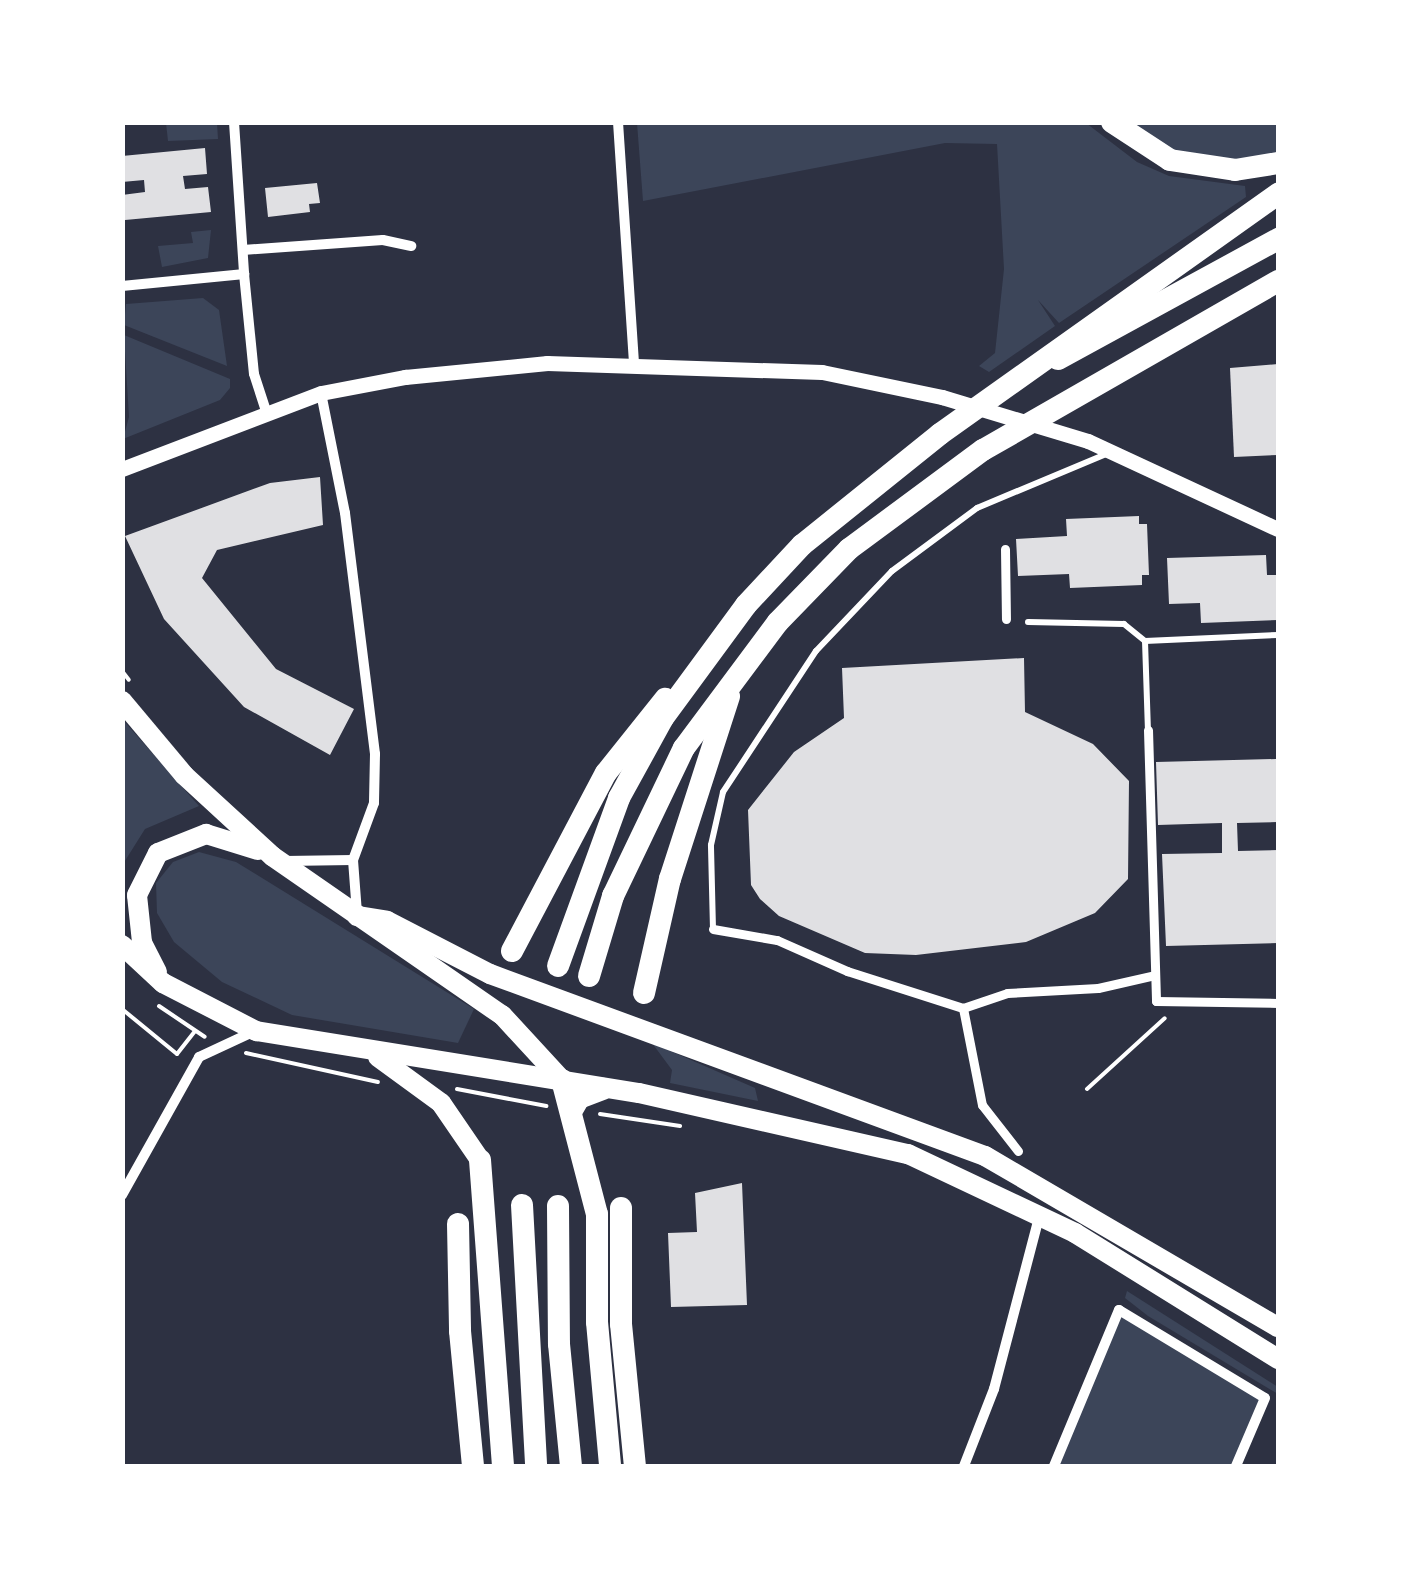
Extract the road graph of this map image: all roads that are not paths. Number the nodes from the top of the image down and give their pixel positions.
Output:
1 (234, 122) edge
2 (618, 122) edge
3 (1112, 122) edge
4 (1278, 163) edge
5 (1278, 194) edge
6 (1278, 239) edge
7 (411, 246) dead end
8 (242, 250) junction
9 (244, 274) junction
10 (1278, 281) edge
11 (122, 286) edge
12 (1278, 295) edge
13 (1220, 319) junction
14 (634, 362) junction
15 (1026, 372) junction
16 (321, 393) junction
17 (266, 411) junction
18 (1112, 452) junction
19 (122, 469) edge
20 (1278, 530) edge
21 (1004, 549) dead end
22 (1006, 619) dead end
23 (1028, 622) dead end
24 (1278, 635) edge
25 (1145, 640) junction
26 (699, 664) junction
27 (733, 683) junction
28 (122, 701) edge
29 (1148, 730) joint
30 (276, 858) junction
31 (354, 860) junction
32 (357, 916) junction
33 (712, 929) joint
34 (122, 944) edge
35 (512, 951) dead end
36 (558, 966) dead end
37 (1155, 974) junction
38 (589, 976) dead end
39 (163, 983) junction
40 (644, 994) dead end
41 (1278, 1003) edge
42 (963, 1008) junction
43 (256, 1031) junction
44 (374, 1054) junction
45 (562, 1080) junction
46 (603, 1089) junction
47 (563, 1108) junction
48 (1018, 1151) dead end
49 (480, 1160) joint
50 (586, 1161) junction
51 (122, 1194) edge
52 (522, 1205) dead end
53 (558, 1206) dead end
54 (620, 1208) dead end
55 (1039, 1216) junction
56 (458, 1224) dead end
57 (1278, 1328) edge
58 (1278, 1358) edge
59 (473, 1466) edge
60 (504, 1466) edge
61 (536, 1466) edge
62 (570, 1466) edge
63 (595, 1466) edge
64 (610, 1466) edge
65 (635, 1466) edge
66 (964, 1466) edge
67 (1054, 1466) edge
68 (1236, 1466) edge

1 - 8 street
2 - 14 street
3 - 4 highway
5 - 15 highway
6 - 15 highway
7 - 8 street
8 - 9 street
9 - 11 street
9 - 17 street
10 - 13 highway
12 - 13 highway
13 - 27 highway
14 - 16 street
14 - 18 street
15 - 26 highway
16 - 17 street
16 - 31 street
17 - 19 street
18 - 20 street
18 - 33 lane
21 - 22 street
23 - 25 lane
24 - 25 lane
25 - 29 lane
26 - 35 highway
26 - 36 highway
27 - 38 highway
27 - 40 highway
28 - 30 highway
29 - 37 street
30 - 31 street
30 - 32 highway
30 - 39 highway
31 - 32 street
32 - 45 highway
32 - 57 highway
33 - 42 street
34 - 39 highway
37 - 41 street
37 - 42 street
39 - 43 highway
42 - 48 street
43 - 44 highway
43 - 51 street
44 - 45 highway
44 - 49 highway
45 - 46 highway
45 - 47 highway
46 - 47 highway
46 - 55 highway
47 - 50 highway
49 - 60 highway
50 - 63 highway
50 - 64 highway
52 - 61 highway
53 - 62 highway
54 - 65 highway
55 - 58 highway
55 - 66 street
56 - 59 highway
67 - 68 street

